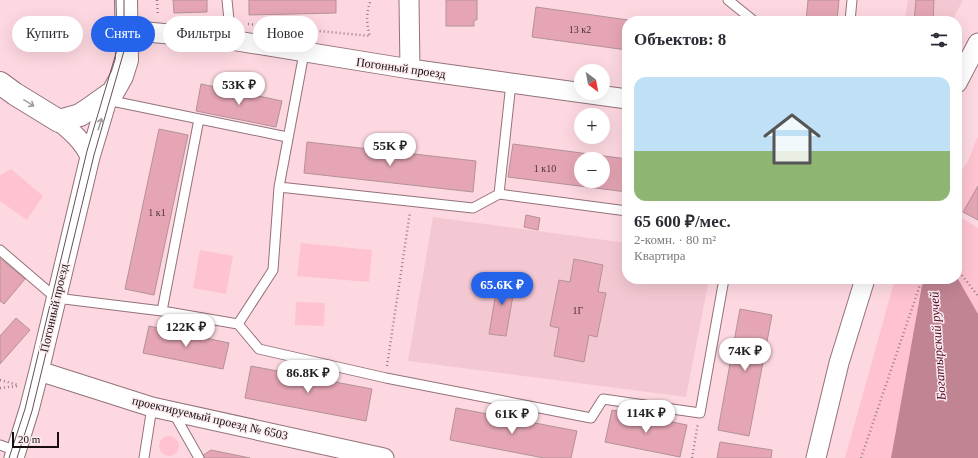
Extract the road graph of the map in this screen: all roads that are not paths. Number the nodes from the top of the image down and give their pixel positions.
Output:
1 (126, 0) edge
2 (227, 0) edge
3 (409, 0) edge
4 (728, 0) edge
5 (852, 0) edge
6 (127, 16) edge
7 (229, 16) edge
8 (748, 16) edge
9 (850, 16) edge
10 (245, 35) edge
11 (127, 52) edge
12 (304, 53) junction
13 (976, 53) edge
14 (410, 70) junction
15 (962, 75) edge
16 (0, 83) edge
17 (511, 83) junction
18 (110, 96) junction
19 (622, 99) edge
20 (199, 119) junction
21 (59, 121) junction
22 (288, 137) junction
23 (90, 157) junction
24 (279, 187) junction
25 (499, 194) junction
26 (622, 210) edge
27 (0, 250) edge
28 (723, 284) edge
29 (863, 284) edge
30 (56, 298) junction
31 (162, 311) junction
32 (238, 324) junction
33 (39, 371) junction
34 (152, 407) junction
35 (172, 411) junction
36 (145, 448) junction
37 (10, 451) edge
38 (144, 458) edge
39 (152, 458) edge
40 (199, 458) edge
41 (384, 458) edge
42 (816, 458) edge

1 - 6 street
2 - 7 lane
3 - 14 street
4 - 8 lane
5 - 9 lane
10 - 12 street, Погонный проезд
11 - 18 street
12 - 14 street, Погонный проезд
12 - 22 lane
13 - 15 street
14 - 17 street, Погонный проезд
16 -> 21 street
17 - 19 street, Погонный проезд
17 - 25 lane
18 - 20 lane
18 - 21 street
23 -> 18 street, Погонный проезд
20 - 22 lane
20 - 31 lane
21 - 23 street
22 - 24 lane
23 - 30 street, Погонный проезд
24 - 25 lane
24 - 32 lane
25 - 26 lane
27 - 30 lane
28 - 32 lane
29 - 42 street
30 - 31 lane
30 - 33 street, Погонный проезд
31 - 32 lane
33 - 34 street, проектируемый проезд № 6503
33 - 37 street, Погонный проезд
34 - 35 street, проектируемый проезд № 6503
34 - 36 lane
35 - 40 lane
35 - 41 street, проектируемый проезд № 6503
36 - 38 lane
36 - 39 lane

